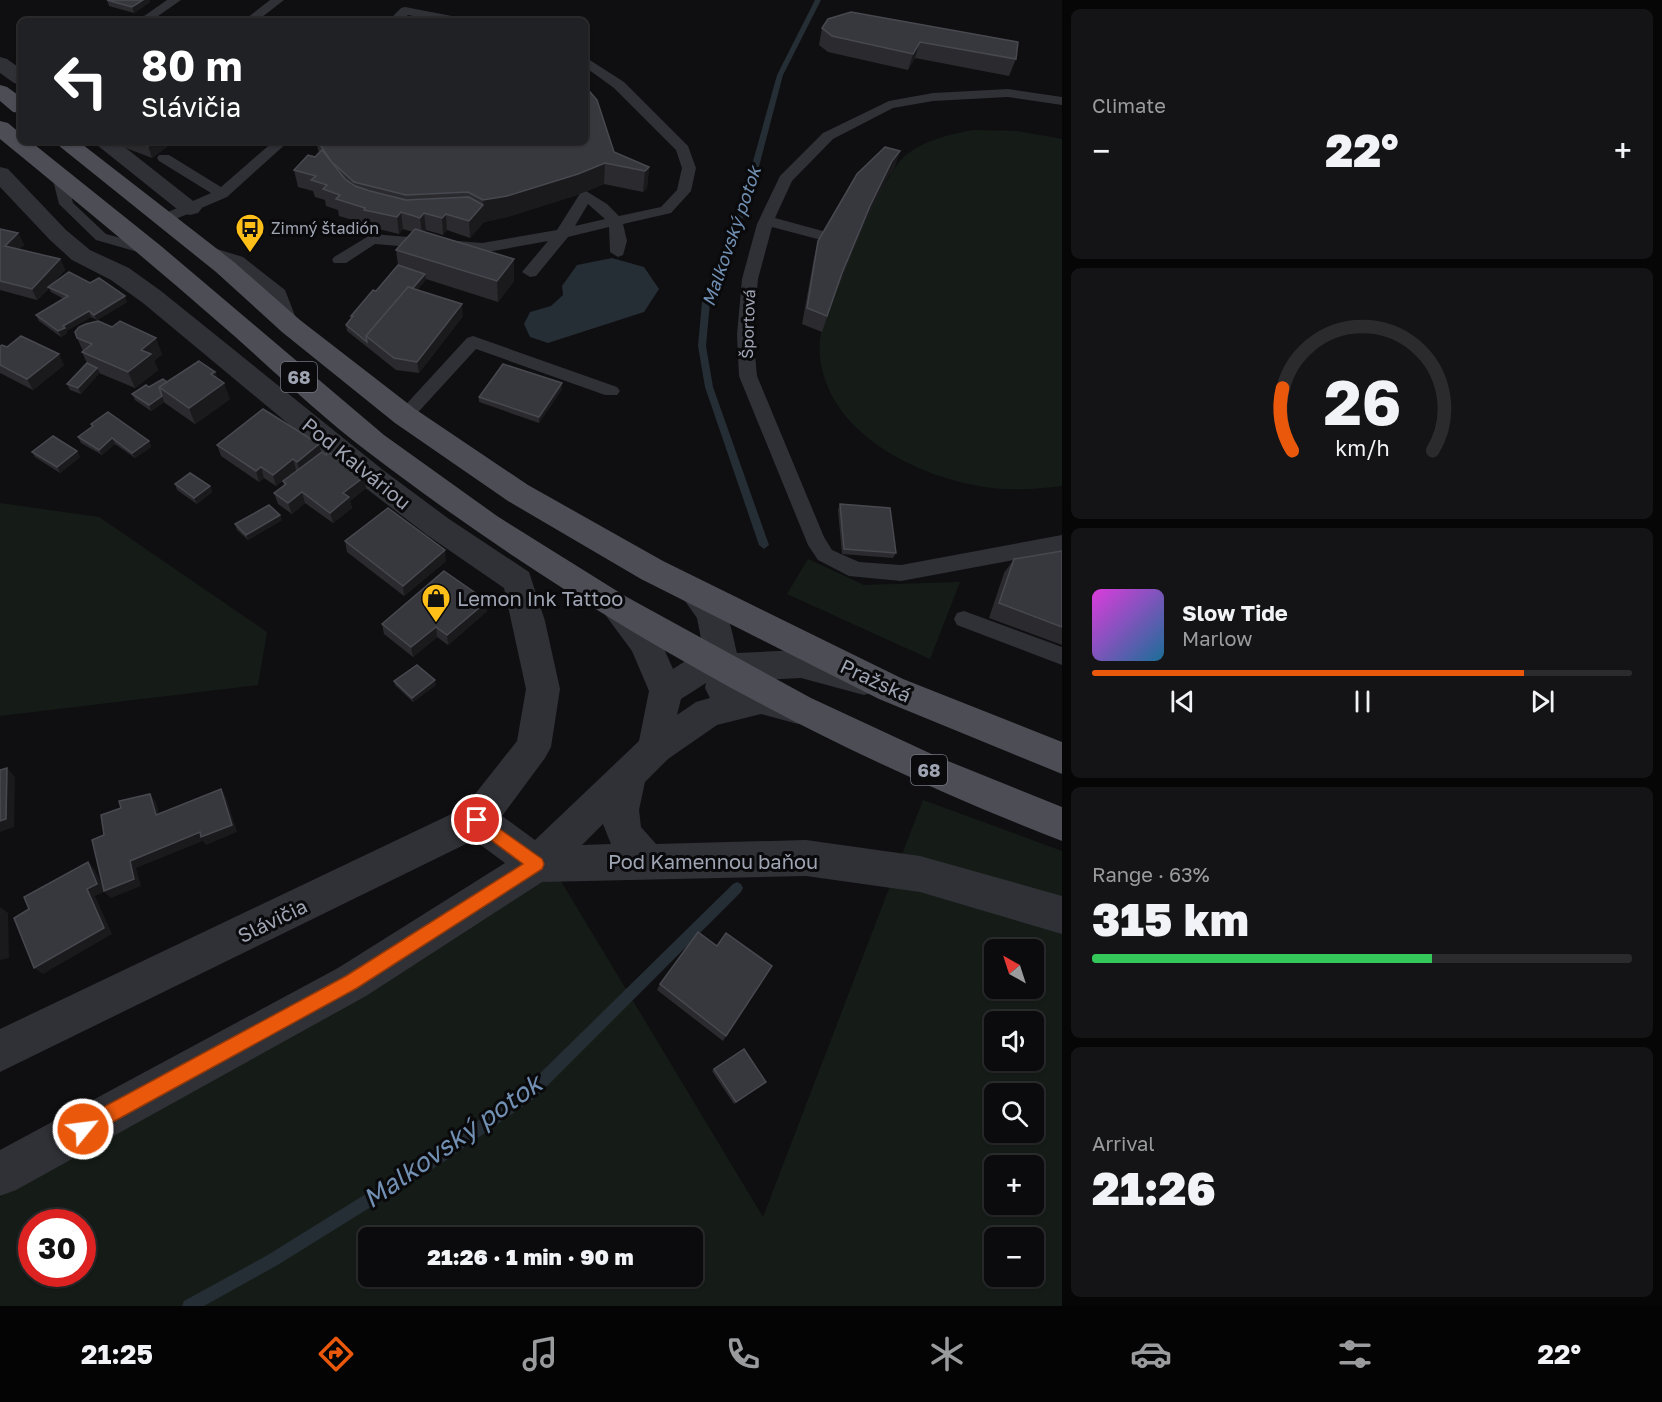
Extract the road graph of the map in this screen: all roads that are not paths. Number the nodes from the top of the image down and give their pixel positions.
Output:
1 (175, 0) edge
2 (278, 0) edge
3 (148, 18) edge
4 (253, 18) edge
5 (397, 18) edge
6 (441, 18) edge
7 (0, 63) edge
8 (588, 63) edge
9 (18, 77) edge
10 (0, 91) edge
11 (1062, 101) edge
12 (18, 105) edge
13 (0, 128) edge
14 (18, 143) edge
15 (20, 144) edge
16 (68, 144) edge
17 (107, 144) edge
18 (279, 144) edge
19 (164, 158) dead end
20 (0, 174) edge
21 (222, 194) junction
22 (190, 208) junction
23 (164, 219) junction
24 (767, 221) junction
25 (616, 222) junction
26 (563, 232) junction
27 (825, 236) edge
28 (618, 252) dead end
29 (340, 260) dead end
30 (531, 272) dead end
31 (611, 391) dead end
32 (405, 416) junction
33 (1062, 543) edge
34 (694, 591) junction
35 (614, 605) junction
36 (964, 619) dead end
37 (1062, 656) edge
38 (724, 669) junction
39 (891, 688) junction
40 (666, 692) junction
41 (799, 710) junction
42 (708, 713) junction
43 (656, 748) junction
44 (1062, 758) edge
45 (631, 772) junction
46 (477, 820) junction
47 (1062, 824) edge
48 (647, 860) junction
49 (537, 864) junction
50 (1062, 915) edge
51 (0, 1051) edge
52 (0, 1174) edge

1 - 3 lane
2 - 4 lane
5 - 6 lane
7 - 9 street
8 - 25 lane
10 - 12 main road
11 - 24 lane, Športová
13 - 14 main road, Pod Kalváriou / 68
15 - 35 main road, Pod Kalváriou / 68
16 - 23 main road, 68
17 - 22 street
18 - 21 lane
19 - 21 lane
20 - 46 street, Pod Kalváriou
21 - 22 lane
22 - 23 lane
23 - 32 main road, 68
24 - 27 lane
24 - 33 lane, Športová
25 - 26 lane
25 - 26 lane
25 - 28 lane
26 - 29 lane
26 - 30 lane
31 - 32 lane
32 - 34 main road, 68
34 - 38 street
34 - 39 main road, Pražská / 68
35 - 38 main road, Pod Kalváriou / 68
35 - 40 street
36 - 37 lane
38 - 39 street
38 - 40 street
38 - 41 main road, 68
38 - 42 street
39 - 44 main road, Pražská / 68
40 - 43 street
41 - 42 street
41 - 47 main road, 68
42 - 43 street
43 - 45 street
45 - 48 street
45 - 49 street
46 - 49 street
46 - 51 street, Slávičia
48 - 49 street, Pod Kamennou baňou
48 - 50 street, Pod Kamennou baňou
49 - 52 street

